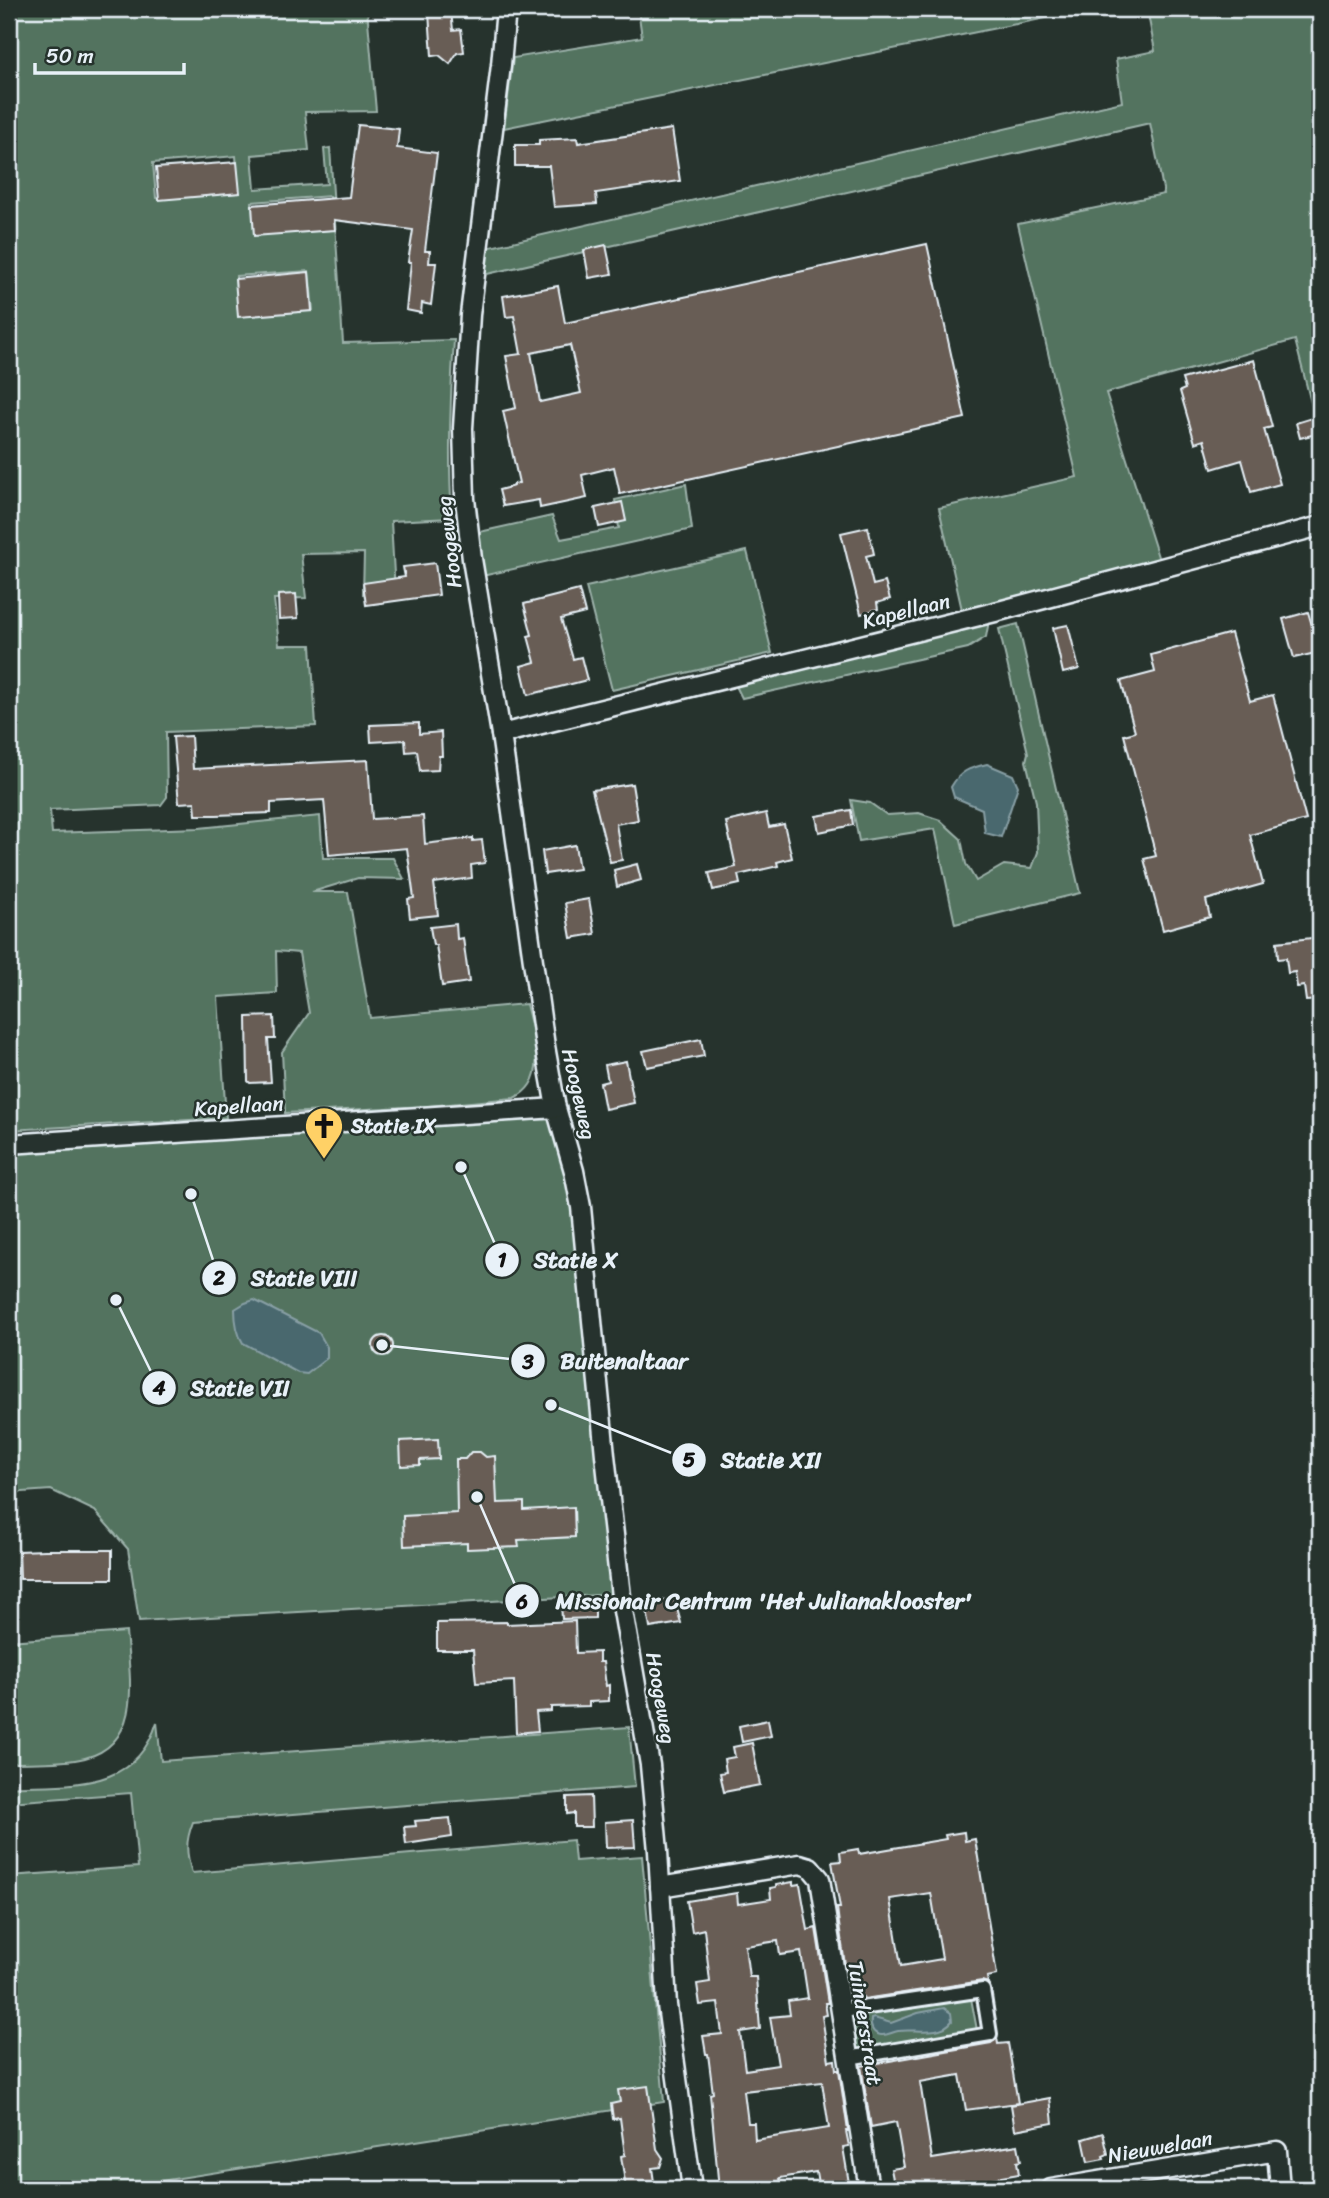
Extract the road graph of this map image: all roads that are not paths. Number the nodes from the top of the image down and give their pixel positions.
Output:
1 (506, 9) edge
2 (1320, 526) edge
3 (502, 734) junction
4 (556, 1108) junction
5 (9, 1144) edge
6 (660, 1887) junction
7 (841, 2011) junction
8 (848, 2058) junction
9 (692, 2189) edge
10 (869, 2189) edge
11 (1051, 2189) edge
12 (1280, 2189) edge

1 - 3 street, Hoogeweg
2 - 3 street, Kapellaan
3 - 4 street, Hoogeweg
4 - 5 street, Kapellaan
4 - 6 street, Hoogeweg
6 - 7 street, Tuinderstraat
6 - 9 street, Hoogeweg
7 - 8 street, Tuinderstraat
7 - 8 street
8 - 10 street, Tuinderstraat
11 - 12 street, Nieuwelaan

